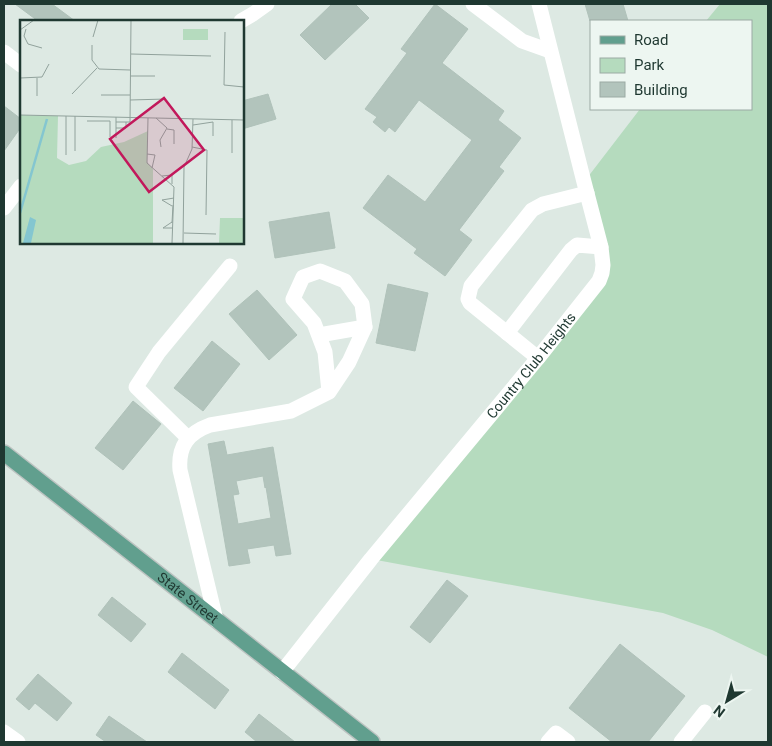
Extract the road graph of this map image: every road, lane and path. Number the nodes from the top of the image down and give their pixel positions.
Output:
1 (267, 4) edge
2 (473, 4) edge
3 (539, 4) edge
4 (243, 20) edge
5 (550, 51) junction
6 (4, 52) edge
7 (20, 64) edge
8 (20, 187) edge
9 (587, 193) junction
10 (4, 208) edge
11 (601, 247) junction
12 (230, 266) dead end
13 (365, 327) junction
14 (507, 333) junction
15 (319, 335) junction
16 (538, 358) junction
17 (329, 392) junction
18 (188, 438) junction
19 (4, 453) edge
20 (216, 620) junction
21 (282, 672) junction
22 (705, 712) dead end
23 (4, 732) edge
24 (18, 742) edge
25 (372, 742) edge
26 (548, 742) edge
27 (568, 742) edge
28 (681, 742) edge

1 - 4 street
2 - 5 street
3 - 5 street, Country Club Heights
5 - 9 street, Country Club Heights
6 - 7 street
8 - 10 street
9 - 11 street, Country Club Heights
9 - 14 street
11 - 14 street
11 - 16 street, Country Club Heights
12 - 18 street
13 - 15 street
13 - 15 street
13 - 17 street
14 - 16 street
15 - 17 street
16 - 21 street, Country Club Heights
17 - 18 street
18 - 20 street
19 - 20 main road, State Street
20 - 21 main road, State Street
21 - 25 main road, State Street
22 - 28 street
23 - 24 street
26 - 27 street

